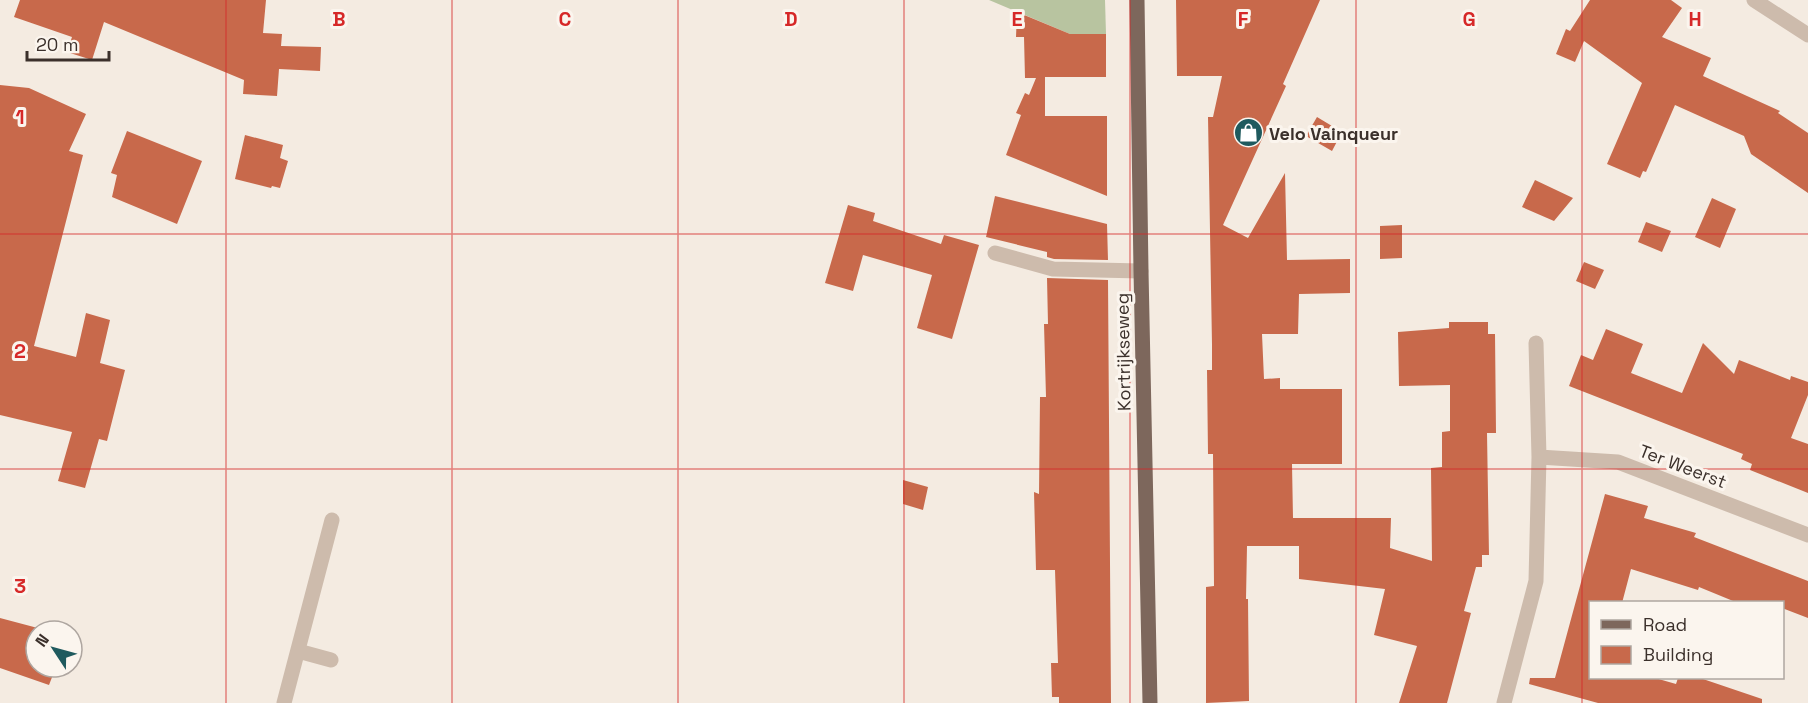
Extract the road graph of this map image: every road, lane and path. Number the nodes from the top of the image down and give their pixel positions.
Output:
1 (1137, 0) edge
2 (1754, 0) edge
3 (1808, 35) edge
4 (995, 253) dead end
5 (1141, 271) junction
6 (1536, 343) dead end
7 (1539, 457) junction
8 (332, 520) dead end
9 (1808, 535) edge
10 (298, 651) junction
11 (331, 660) dead end
12 (284, 703) edge
13 (1150, 703) edge
14 (1504, 703) edge

1 - 5 main road, Kortrijkseweg
2 - 3 street
4 - 5 street
5 - 13 main road, Kortrijkseweg
6 - 7 street
7 - 9 street, Ter Weerst
7 - 14 street
8 - 10 street
10 - 11 street
10 - 12 street

